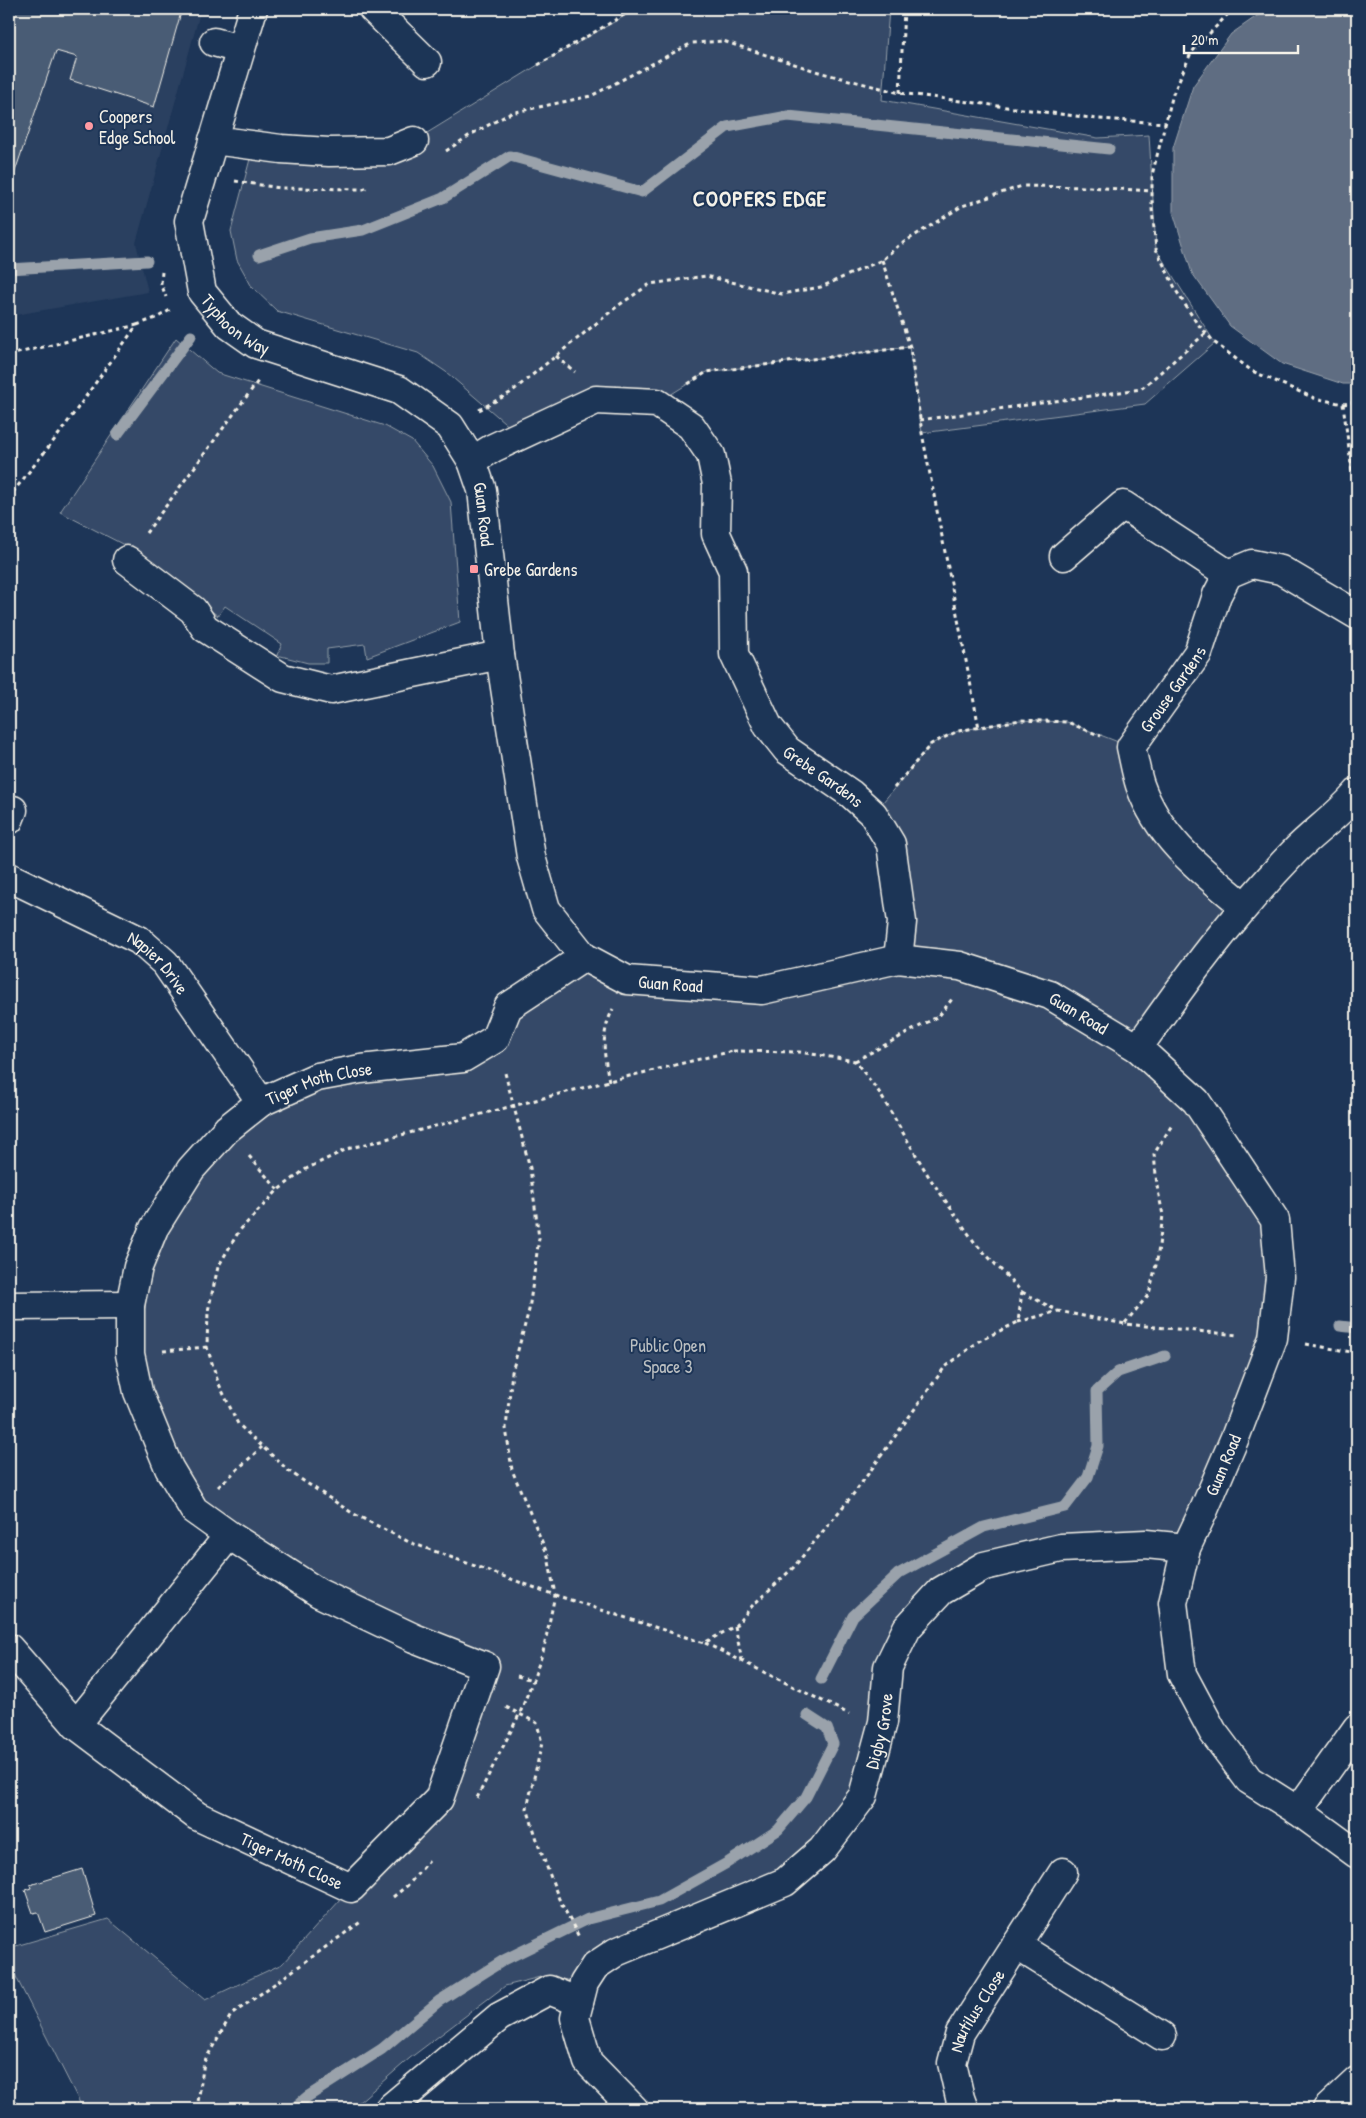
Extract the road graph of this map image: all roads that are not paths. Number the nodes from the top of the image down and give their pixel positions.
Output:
1 (253, 9) edge
2 (373, 9) edge
3 (214, 42) dead end
4 (240, 50) junction
5 (427, 62) dead end
6 (213, 140) junction
7 (414, 141) dead end
8 (472, 461) junction
9 (1064, 556) dead end
10 (126, 560) road end
11 (1228, 574) junction
12 (1357, 615) edge
13 (500, 655) junction
14 (1357, 793) edge
15 (9, 877) edge
16 (1244, 906) junction
17 (584, 957) junction
18 (898, 959) junction
19 (1138, 1048) junction
20 (261, 1102) junction
21 (130, 1305) junction
22 (9, 1306) edge
23 (229, 1535) junction
24 (1186, 1548) junction
25 (9, 1648) edge
26 (76, 1725) junction
27 (1357, 1728) edge
28 (1298, 1811) junction
29 (1357, 1854) edge
30 (1063, 1872) dead end
31 (1016, 1945) junction
32 (582, 1992) junction
33 (1162, 2036) dead end
34 (1357, 2081) edge
35 (388, 2109) edge
36 (634, 2109) edge
37 (964, 2109) edge
38 (1326, 2109) edge

1 - 4 street, Typhoon Way
2 - 5 street
3 - 4 street
4 - 6 street, Typhoon Way
6 - 7 street
6 - 8 street, Typhoon Way
8 - 13 street, Guan Road
8 - 18 street, Grebe Gardens
9 - 11 street
10 - 13 street
11 - 12 street
11 - 16 street, Grouse Gardens
13 - 17 street, Guan Road
14 - 16 street
15 - 20 street, Napier Drive
16 - 19 street
17 - 18 street, Guan Road
17 - 20 street, Tiger Moth Close
18 - 19 street, Guan Road
19 - 24 street, Guan Road
20 - 21 street, Tiger Moth Close
21 - 22 street
21 - 23 street, Tiger Moth Close
23 - 26 street
23 - 26 street, Tiger Moth Close
24 - 28 street, Guan Road
24 - 32 street, Digby Grove
25 - 26 street
27 - 28 street
28 - 29 street, Guan Road
30 - 31 street, Nautilus Close
31 - 33 street
31 - 37 street, Nautilus Close
32 - 35 street
32 - 36 street
34 - 38 street

